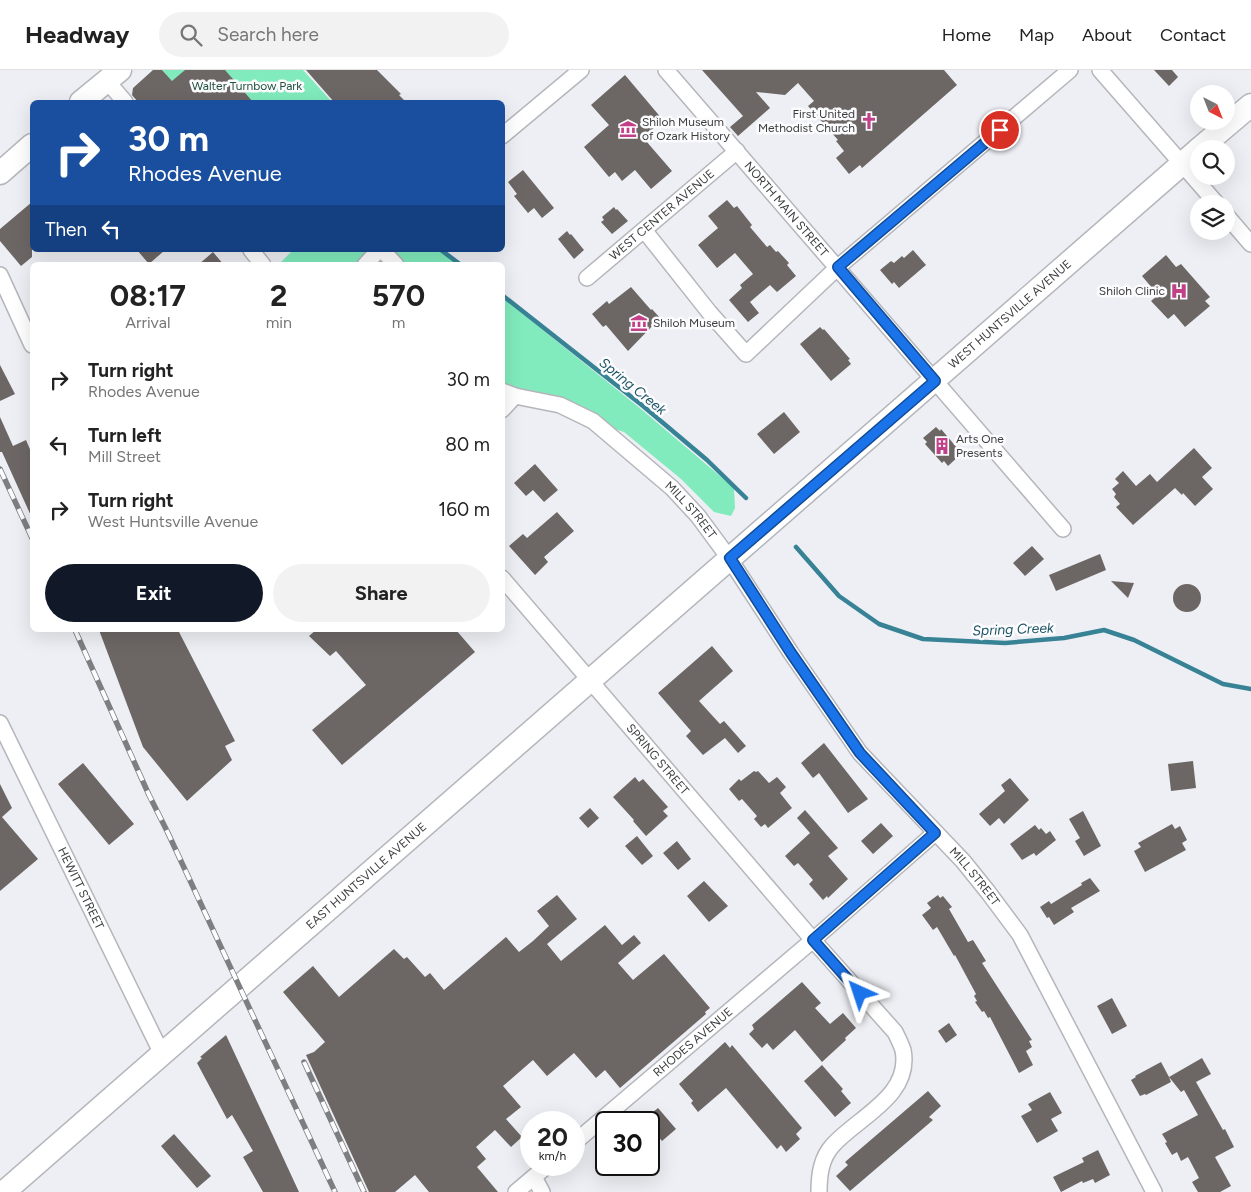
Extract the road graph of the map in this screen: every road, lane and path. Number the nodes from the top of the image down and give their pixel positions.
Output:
1 (581, 70) edge
2 (666, 70) edge
3 (1070, 70) edge
4 (1100, 70) edge
5 (114, 76) edge
6 (84, 100) edge
7 (124, 100) edge
8 (1251, 105) edge
9 (505, 133) edge
10 (1210, 140) edge
11 (30, 147) edge
12 (737, 151) junction
13 (1190, 151) edge
14 (1190, 157) edge
15 (0, 173) edge
16 (1235, 225) edge
17 (644, 230) junction
18 (1251, 244) edge
19 (253, 252) edge
20 (379, 252) edge
21 (383, 252) edge
22 (261, 262) edge
23 (368, 262) edge
24 (393, 262) edge
25 (838, 267) junction
26 (0, 275) edge
27 (587, 278) dead end
28 (30, 341) edge
29 (935, 381) junction
30 (509, 393) edge
31 (1063, 529) dead end
32 (730, 558) junction
33 (505, 582) edge
34 (590, 681) junction
35 (1, 726) edge
36 (935, 833) junction
37 (813, 940) junction
38 (162, 1054) junction
39 (585, 1134) edge
40 (534, 1177) joint
41 (4, 1192) edge
42 (516, 1192) edge
43 (542, 1192) edge
44 (819, 1192) edge
45 (1154, 1192) edge

1 - 9 street
2 - 12 street, NORTH MAIN STREET
3 - 25 street
4 - 13 street
5 - 6 main road
5 - 7 street
8 - 10 main road, WEST HUNTSVILLE AVENUE
11 - 15 main road
12 - 17 street, WEST CENTER AVENUE
12 - 25 street, NORTH MAIN STREET
14 - 29 main road, WEST HUNTSVILLE AVENUE
16 - 18 street
17 - 25 street
17 - 27 street, WEST CENTER AVENUE
19 - 22 street
20 - 23 street
21 - 24 street
25 - 29 street, NORTH MAIN STREET
26 - 28 street
29 - 31 street, NORTH MAIN STREET
29 - 32 main road, WEST HUNTSVILLE AVENUE
30 - 32 street, MILL STREET
32 - 34 main road, EAST HUNTSVILLE AVENUE
32 - 36 street, MILL STREET
33 - 34 street, SPRING STREET
34 - 37 street, SPRING STREET
34 - 38 main road, EAST HUNTSVILLE AVENUE
35 - 38 street, HEWITT STREET
36 - 37 street, RHODES AVENUE
36 - 45 street, MILL STREET
37 - 39 street, RHODES AVENUE
37 - 44 street
38 - 41 main road, EAST HUNTSVILLE AVENUE
40 - 42 street
40 - 43 street

